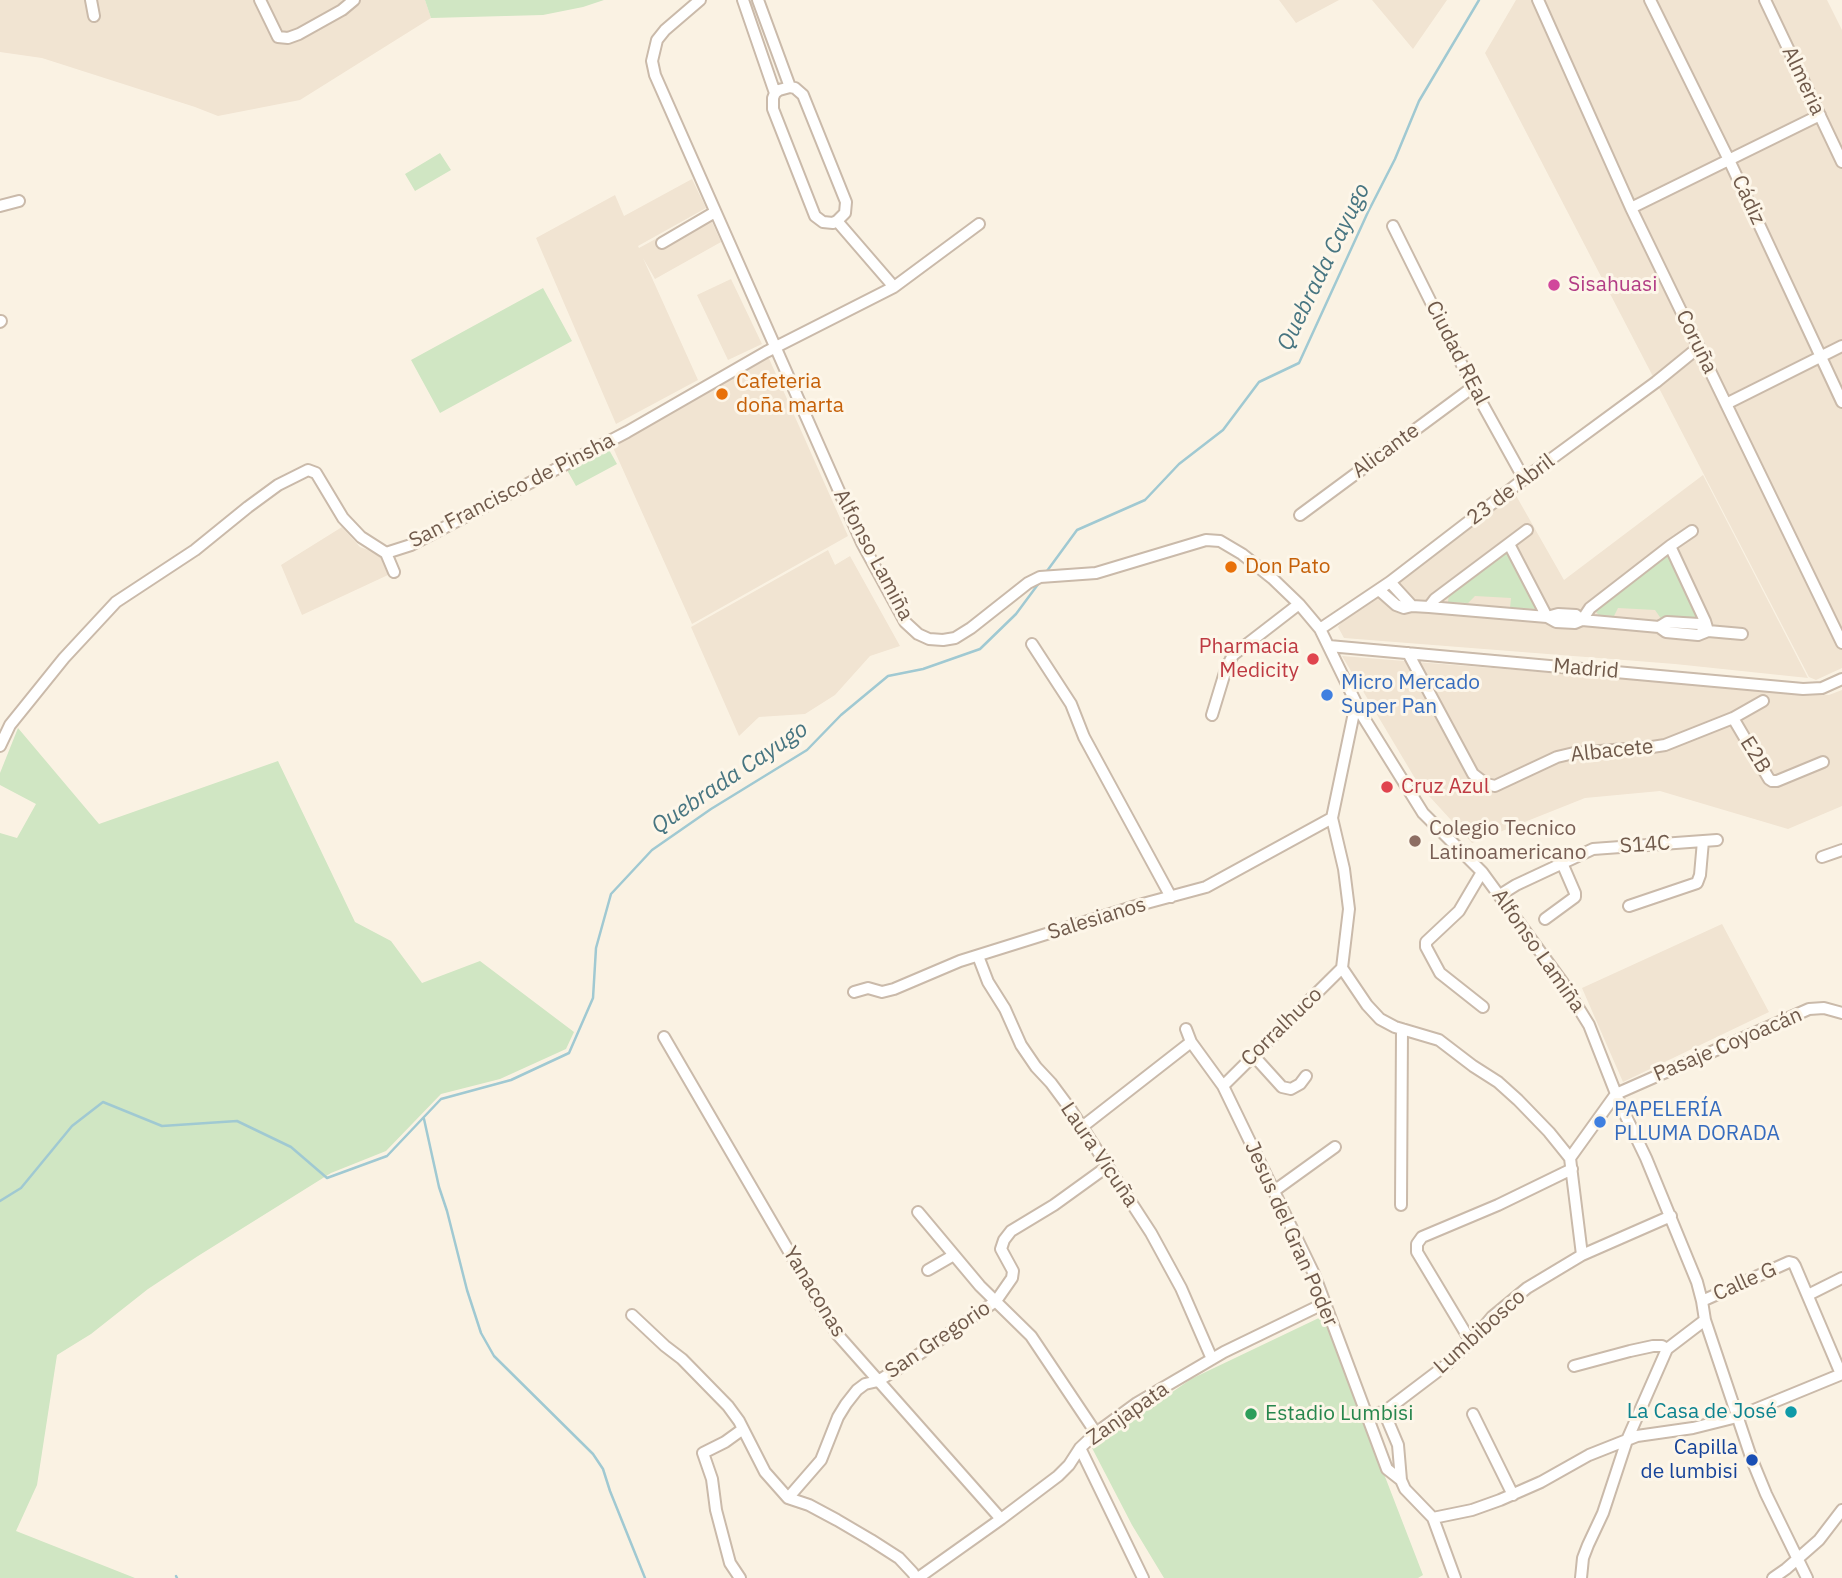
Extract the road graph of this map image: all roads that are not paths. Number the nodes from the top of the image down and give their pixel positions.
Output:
1 (91, 0) edge
2 (260, 0) edge
3 (354, 0) edge
4 (700, 0) edge
5 (743, 0) edge
6 (758, 0) edge
7 (1538, 0) edge
8 (1650, 0) edge
9 (1765, 0) edge
10 (340, 5) edge
11 (94, 16) dead end
12 (790, 87) junction
13 (775, 93) junction
14 (1820, 116) junction
15 (1729, 160) junction
16 (1842, 162) edge
17 (19, 201) dead end
18 (0, 206) edge
19 (1631, 208) junction
20 (715, 212) junction
21 (837, 221) junction
22 (979, 224) dead end
23 (1393, 226) dead end
24 (662, 243) dead end
25 (894, 287) junction
26 (1842, 346) edge
27 (1699, 347) junction
28 (775, 348) junction
29 (1820, 356) junction
30 (1473, 387) junction
31 (1842, 402) edge
32 (1726, 404) junction
33 (1524, 479) junction
34 (1300, 515) dead end
35 (1527, 530) dead end
36 (1692, 531) dead end
37 (1509, 544) junction
38 (1670, 546) junction
39 (386, 553) junction
40 (394, 572) dead end
41 (1390, 582) junction
42 (1380, 590) junction
43 (1299, 604) junction
44 (1412, 606) junction
45 (1429, 607) junction
46 (1547, 617) junction
47 (1582, 620) junction
48 (1320, 629) junction
49 (1708, 631) junction
50 (1742, 634) dead end
51 (1842, 643) edge
52 (1032, 644) dead end
53 (1329, 646) junction
54 (1408, 653) junction
55 (1842, 679) edge
56 (1763, 701) dead end
57 (1356, 703) junction
58 (1212, 715) dead end
59 (1732, 718) junction
60 (0, 746) edge
61 (1823, 762) dead end
62 (1332, 818) junction
63 (1717, 840) dead end
64 (1703, 841) junction
65 (1842, 849) edge
66 (1822, 857) dead end
67 (1562, 863) junction
68 (1482, 872) junction
69 (1500, 895) junction
70 (1171, 897) junction
71 (1629, 906) dead end
72 (1545, 919) dead end
73 (978, 956) junction
74 (1342, 968) junction
75 (854, 992) dead end
76 (1483, 1007) dead end
77 (1842, 1013) edge
78 (1402, 1029) junction
79 (1186, 1030) dead end
80 (664, 1037) dead end
81 (1191, 1042) junction
82 (1253, 1055) junction
83 (1306, 1076) dead end
84 (1223, 1086) junction
85 (1616, 1094) junction
86 (1082, 1127) junction
87 (1335, 1147) dead end
88 (1571, 1164) junction
89 (1108, 1166) junction
90 (1274, 1191) junction
91 (1401, 1205) dead end
92 (918, 1212) dead end
93 (1671, 1216) junction
94 (954, 1255) junction
95 (1582, 1255) junction
96 (928, 1270) dead end
97 (1842, 1278) edge
98 (1808, 1295) junction
99 (996, 1301) junction
100 (1702, 1301) junction
101 (1325, 1303) junction
102 (632, 1315) dead end
103 (1705, 1321) junction
104 (1471, 1342) junction
105 (1667, 1349) junction
106 (1212, 1359) junction
107 (1574, 1366) dead end
108 (1842, 1374) edge
109 (878, 1381) junction
110 (1384, 1412) junction
111 (1473, 1414) dead end
112 (1367, 1415) junction
113 (1737, 1417) junction
114 (743, 1429) junction
115 (1096, 1433) junction
116 (1627, 1440) junction
117 (1080, 1448) junction
118 (1401, 1480) junction
119 (1513, 1494) junction
120 (788, 1498) junction
121 (1842, 1510) edge
122 (1433, 1518) junction
123 (1001, 1520) junction
124 (1798, 1558) junction
125 (740, 1578) edge
126 (917, 1578) edge
127 (1143, 1578) edge
128 (1455, 1578) edge
129 (1581, 1578) edge
130 (1773, 1578) edge
131 (1807, 1578) edge

1 - 11 street
2 - 10 street
3 - 10 street
4 - 20 street, Alfonso Lamiña
5 - 13 street
6 - 12 street
7 - 19 street, Coruña
8 - 15 street, Cádiz
9 - 14 street, Almeria
12 - 13 street
12 - 21 street
13 - 21 street
14 - 15 street
14 - 16 street, Almeria
15 - 19 street
15 - 29 street, Cádiz
17 - 18 street
19 - 27 street, Coruña
20 - 24 street
20 - 28 street, Alfonso Lamiña
21 - 25 street
22 - 25 street, San Francisco de Pinsha
23 - 30 street, Ciudad REal
25 - 28 street, San Francisco de Pinsha
26 - 29 street
27 - 32 street, Coruña
27 - 33 street, 23 de Abril
28 - 39 street, San Francisco de Pinsha
28 - 43 street, Alfonso Lamiña
29 - 31 street, Cádiz
29 - 32 street
30 - 33 street, Ciudad REal
30 - 34 street, Alicante
32 - 51 street, Coruña
33 - 41 street, 23 de Abril
35 - 37 street
36 - 38 street
37 - 45 street
37 - 46 street
38 - 47 street
38 - 49 street
39 - 40 street
39 - 60 street, San Francisco de Pinsha
41 - 42 street, 23 de Abril
41 - 44 street
42 - 44 street
42 - 48 street, 23 de Abril
43 - 48 street, Alfonso Lamiña
43 - 58 street
44 - 45 street
45 - 46 street
46 - 47 street
47 - 49 street
48 - 53 street, Alfonso Lamiña
49 - 50 street
52 - 70 street
53 - 54 street, Madrid
53 - 57 street, Alfonso Lamiña
54 - 55 street, Madrid
54 - 59 street, Albacete
56 - 59 street, Albacete
57 - 62 street
57 - 68 street, Alfonso Lamiña
59 - 61 street, E2B
62 - 70 street, Salesianos
62 - 74 street
63 - 64 street, S14C
64 - 67 street, S14C
64 - 71 street
65 - 66 street
67 - 69 street, S14C
67 - 72 street
68 - 69 street, Alfonso Lamiña
68 - 76 street
69 - 85 street, Alfonso Lamiña
70 - 73 street, Salesianos
73 - 75 street, Salesianos
73 - 86 street, Laura Vicuña
74 - 78 street
74 - 82 street, Corralhuco
77 - 85 street, Pasaje Coyoacán
78 - 88 street
78 - 91 street
79 - 81 street, Jesus del Gran Poder
80 - 109 street, Yanaconas
81 - 84 street, Jesus del Gran Poder
81 - 86 street
82 - 83 street
82 - 84 street, Corralhuco
84 - 90 street, Jesus del Gran Poder
85 - 88 street
85 - 93 street, Alfonso Lamiña
86 - 89 street, Laura Vicuña
87 - 90 street
88 - 95 street
88 - 104 street
89 - 99 street, San Gregorio
89 - 106 street, Laura Vicuña
90 - 101 street, Jesus del Gran Poder
92 - 94 street
93 - 95 street, Lumbibosco
93 - 100 street, Alfonso Lamiña
94 - 96 street
94 - 99 street
95 - 104 street, Lumbibosco
97 - 98 street
98 - 100 street, Calle G
98 - 108 street, Calle G
99 - 109 street, San Gregorio
99 - 115 street
100 - 103 street, Alfonso Lamiña
101 - 106 street, Zanjapata
101 - 112 street, Jesus del Gran Poder
102 - 114 street
103 - 105 street
103 - 113 street, Alfonso Lamiña
104 - 110 street, Lumbibosco
105 - 107 street
105 - 116 street
106 - 115 street, Zanjapata
108 - 113 street
109 - 120 street, San Gregorio
109 - 123 street, Yanaconas
110 - 112 street, Lumbibosco
110 - 118 street
111 - 119 street
112 - 118 street, Jesus del Gran Poder
113 - 116 street
113 - 124 street, Alfonso Lamiña
114 - 120 street
114 - 125 street
115 - 117 street, Zanjapata
116 - 119 street
116 - 129 street
117 - 123 street, Zanjapata
117 - 127 street
118 - 122 street, Jesus del Gran Poder
119 - 122 street
120 - 126 street
121 - 124 street
122 - 128 street, Jesus del Gran Poder
123 - 126 street, Zanjapata
124 - 130 street
124 - 131 street, Alfonso Lamiña

